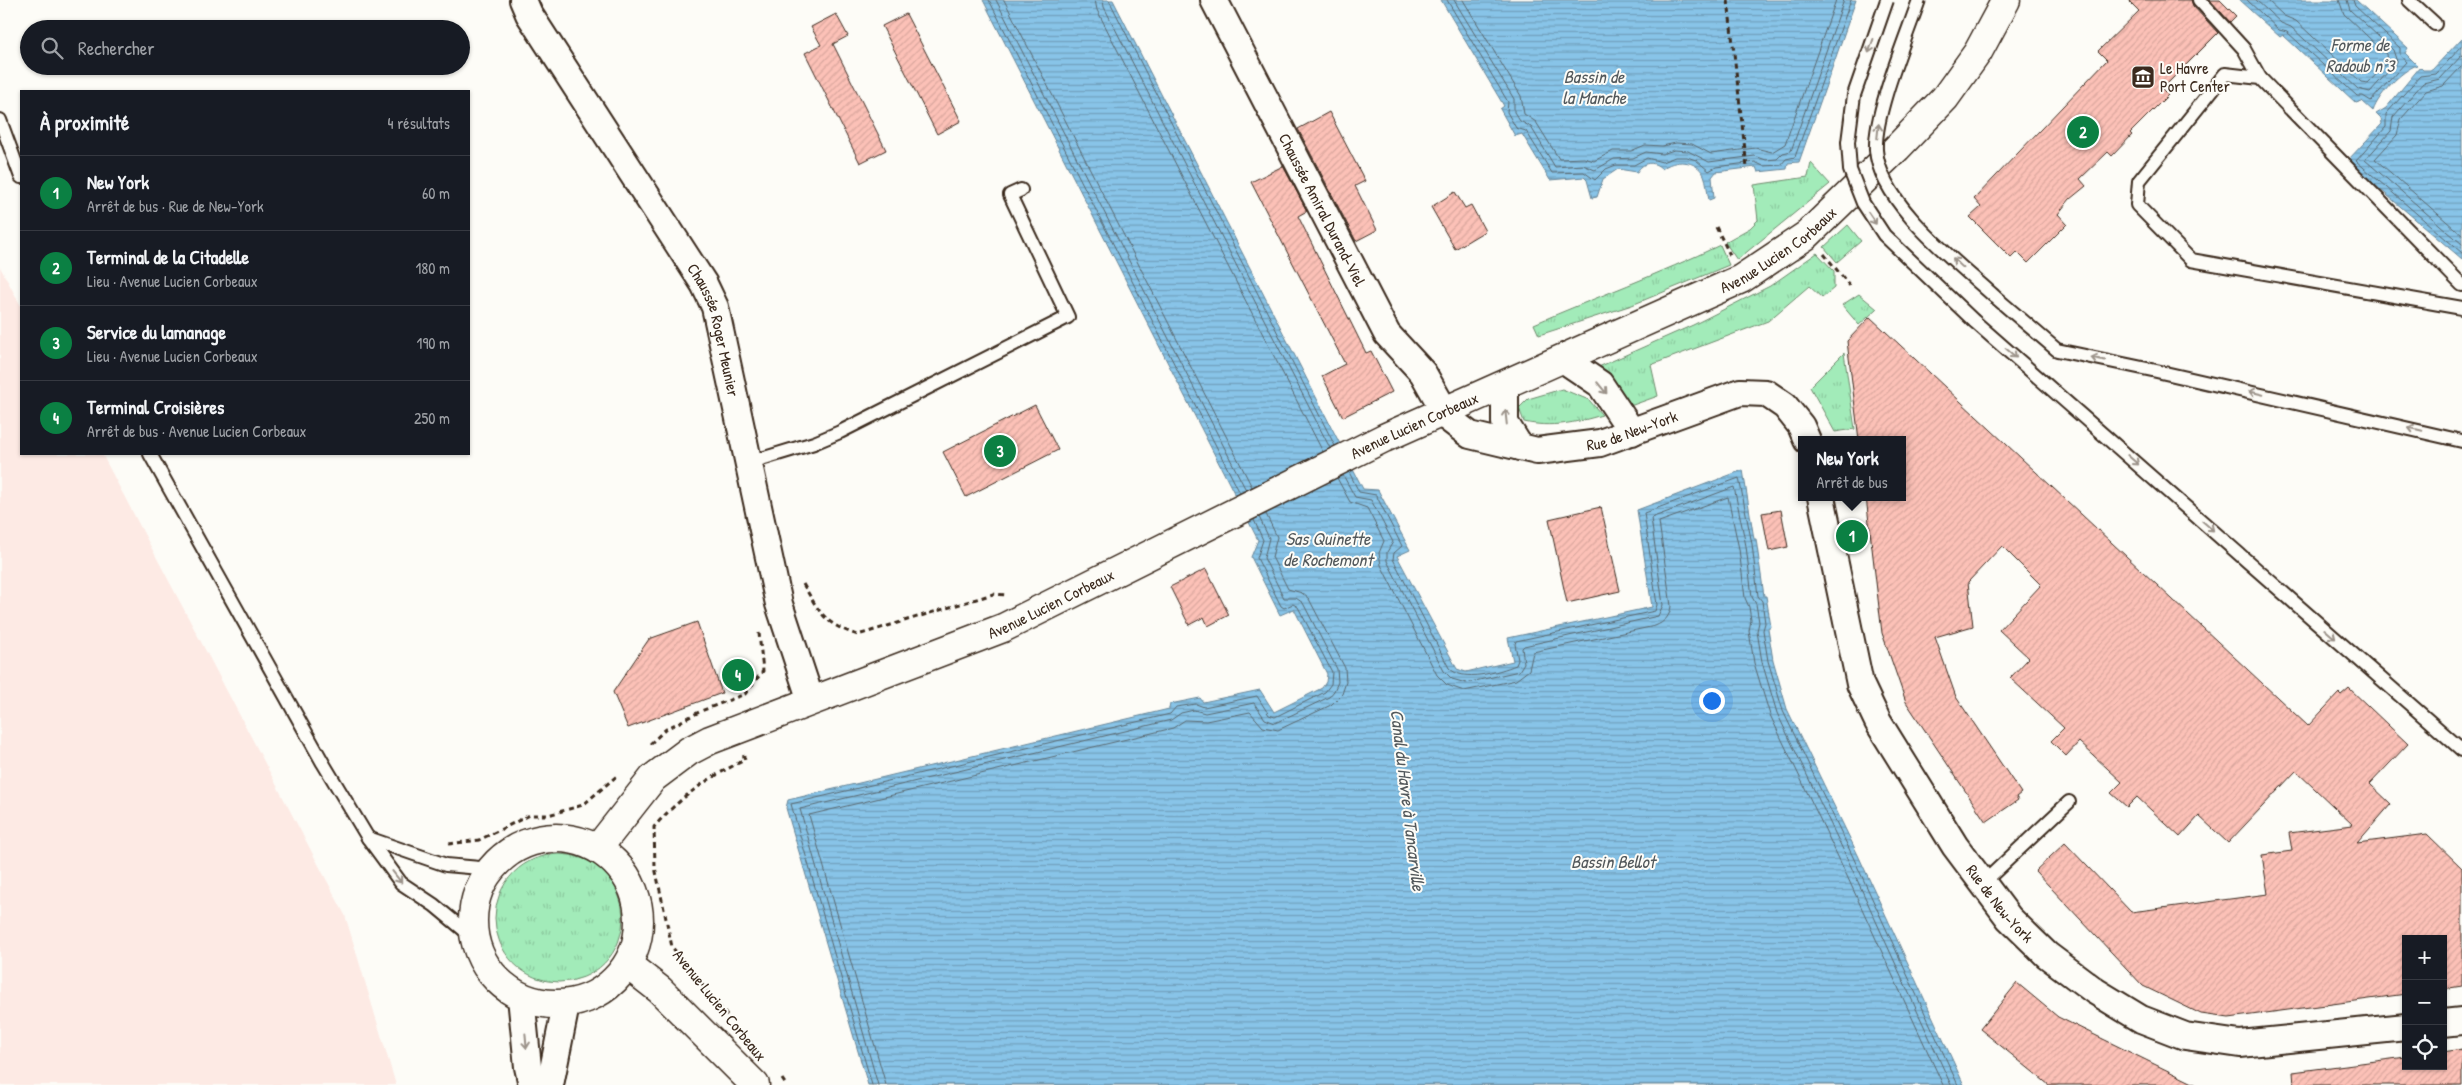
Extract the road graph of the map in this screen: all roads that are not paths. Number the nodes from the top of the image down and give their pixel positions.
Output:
1 (523, 0) edge
2 (1214, 0) edge
3 (1888, 0) edge
4 (1919, 0) edge
5 (2006, 0) edge
6 (2199, 0) edge
7 (2409, 0) edge
8 (2435, 24) dead end
9 (2260, 78) junction
10 (0, 120) edge
11 (20, 174) edge
12 (1020, 190) dead end
13 (2462, 284) edge
14 (2462, 308) edge
15 (1563, 359) junction
16 (1505, 384) junction
17 (1443, 410) junction
18 (1632, 432) junction
19 (1805, 436) edge
20 (2462, 441) edge
21 (1520, 447) junction
22 (151, 455) edge
23 (748, 462) junction
24 (1822, 501) edge
25 (811, 701) junction
26 (2462, 750) edge
27 (2069, 802) dead end
28 (368, 838) junction
29 (598, 848) junction
30 (491, 869) junction
31 (1983, 883) junction
32 (475, 939) junction
33 (628, 965) junction
34 (521, 997) junction
35 (566, 1005) junction
36 (2462, 1022) edge
37 (2447, 1023) edge
38 (2402, 1027) edge
39 (532, 1085) edge
40 (550, 1085) edge
41 (754, 1085) edge

1 - 23 street, Chaussée Roger Meunier
2 - 17 street, Chaussée Amiral Durand-Viel
3 -> 26 lane, bridge
20 -> 4 lane, bridge
5 - 15 main road, Avenue Lucien Corbeaux
6 - 9 lane
7 - 8 lane
9 - 13 lane
9 - 14 lane
10 - 11 lane
12 - 23 lane
15 - 16 main road, Avenue Lucien Corbeaux
15 -> 18 street
16 - 17 main road, Avenue Lucien Corbeaux
21 -> 16 street
17 - 21 street, Rue de New-York
17 - 25 main road, Avenue Lucien Corbeaux
18 - 19 street, Rue de New-York
18 - 21 street, Rue de New-York
22 - 28 lane
23 - 25 street, Chaussée Roger Meunier
24 - 31 street, Rue de New-York
25 - 29 main road, Avenue Lucien Corbeaux
27 - 31 lane
28 - 30 lane
28 -> 32 lane
29 - 30 main road
29 - 33 main road
30 - 32 main road
31 - 38 street, Rue de New-York
32 - 34 main road
33 - 35 main road
33 - 41 main road, Avenue Lucien Corbeaux
34 - 35 main road
34 -> 39 street
35 - 40 street
36 - 37 street

